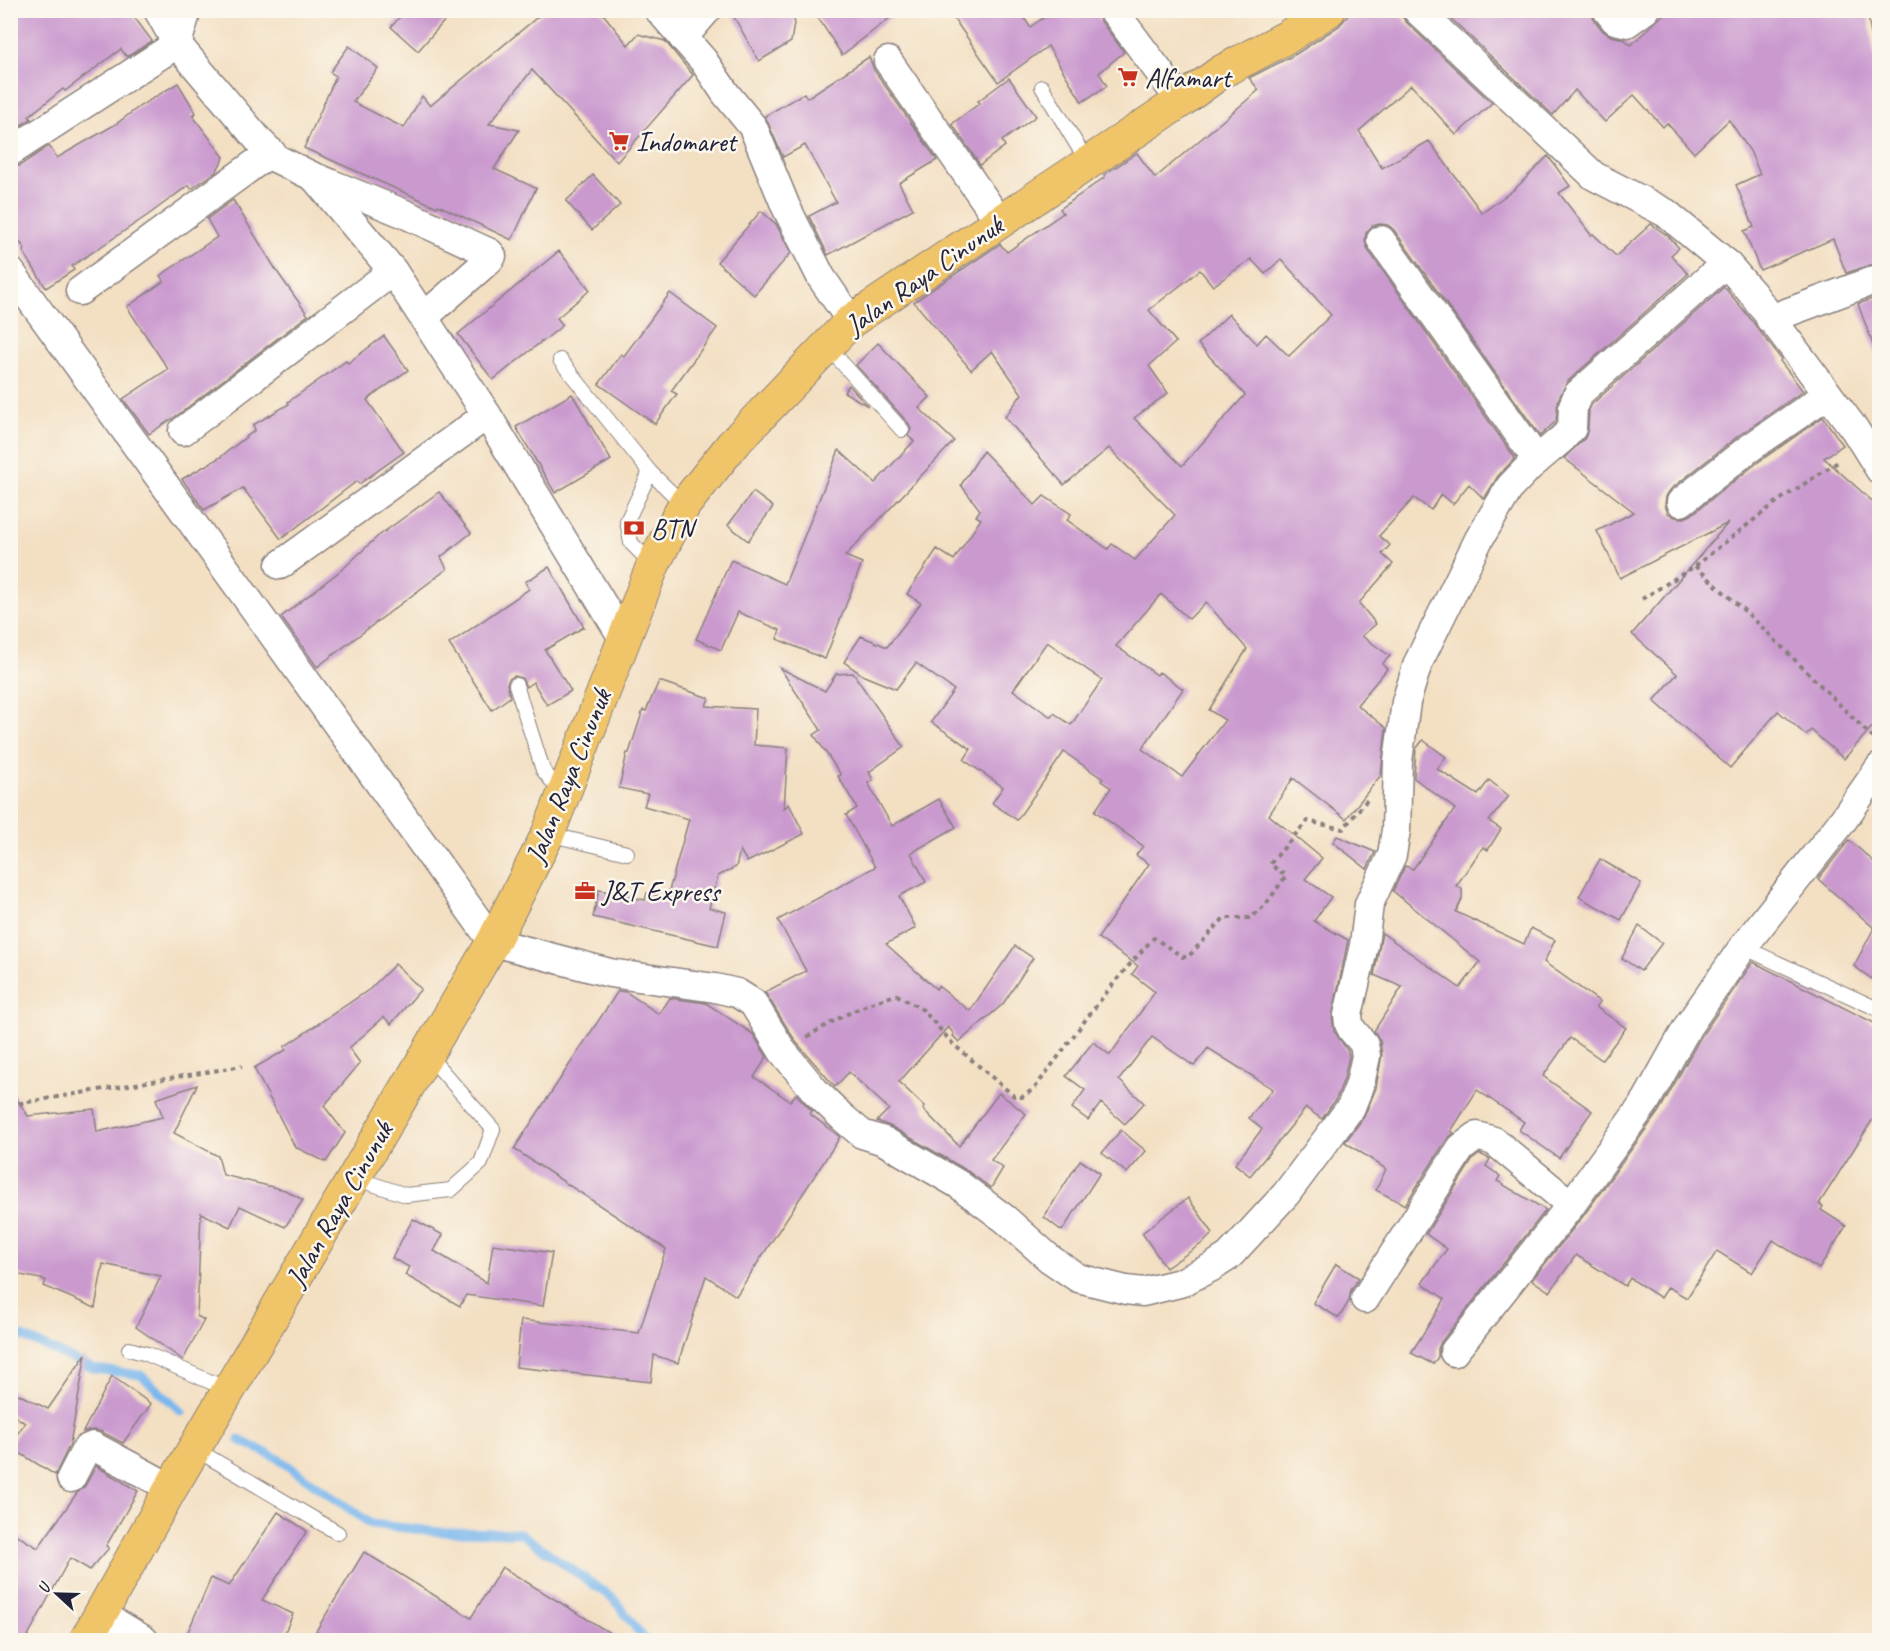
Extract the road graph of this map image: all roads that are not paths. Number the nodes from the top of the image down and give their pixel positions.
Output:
1 (158, 10) edge
2 (187, 10) edge
3 (659, 10) edge
4 (707, 10) edge
5 (1113, 10) edge
6 (1285, 10) edge
7 (1329, 10) edge
8 (1417, 10) edge
9 (1607, 10) edge
10 (1645, 10) edge
11 (683, 38) junction
12 (177, 44) junction
13 (888, 61) dead end
14 (1221, 72) junction
15 (1042, 87) dead end
16 (1182, 101) junction
17 (10, 152) edge
18 (271, 152) junction
19 (1088, 163) junction
20 (314, 177) junction
21 (1000, 222) junction
22 (1382, 240) dead end
23 (1726, 263) junction
24 (10, 271) edge
25 (393, 271) junction
26 (1880, 278) edge
27 (80, 291) dead end
28 (424, 316) junction
29 (1770, 319) junction
30 (851, 321) junction
31 (827, 346) junction
32 (560, 360) dead end
33 (1828, 394) junction
34 (487, 415) junction
35 (902, 430) dead end
36 (183, 431) dead end
37 (1537, 460) junction
38 (1880, 470) edge
39 (650, 472) junction
40 (1681, 502) dead end
41 (684, 505) junction
42 (280, 565) dead end
43 (653, 565) junction
44 (623, 638) junction
45 (516, 685) dead end
46 (1880, 766) edge
47 (563, 796) junction
48 (548, 834) junction
49 (627, 853) dead end
50 (493, 942) junction
51 (1743, 947) junction
52 (1880, 1010) edge
53 (427, 1054) junction
54 (354, 1178) junction
55 (1571, 1205) junction
56 (1365, 1299) dead end
57 (129, 1349) dead end
58 (1454, 1352) dead end
59 (229, 1390) junction
60 (195, 1449) junction
61 (71, 1478) dead end
62 (171, 1488) junction
63 (338, 1533) dead end
64 (94, 1627) edge
65 (144, 1641) edge

1 - 12 street
2 - 12 street
3 - 11 street
4 - 11 street
5 - 16 street
6 - 14 highway
7 - 14 highway
8 - 23 street
9 - 10 street
11 - 30 street
12 - 17 street
12 - 18 street
13 - 21 street
14 - 16 highway, Jalan Raya Cinunuk
15 - 19 lane
16 - 19 highway, Jalan Raya Cinunuk
18 - 20 street
18 - 27 street
19 - 21 highway, Jalan Raya Cinunuk
20 - 25 street
20 - 28 street
21 - 30 highway, Jalan Raya Cinunuk
22 - 37 street
23 - 29 street
23 - 37 street
24 - 50 street
25 - 28 street
25 - 36 street
26 - 29 street
28 - 34 street
29 - 33 street
30 - 31 highway, Jalan Raya Cinunuk
31 - 35 lane
31 - 41 highway, Jalan Raya Cinunuk
32 - 39 lane
33 - 38 street
33 - 40 street
34 - 42 street
34 - 44 street
37 - 50 street
39 - 41 lane
39 - 43 lane
41 - 43 highway, Jalan Raya Cinunuk
43 - 44 highway, Jalan Raya Cinunuk
44 - 47 highway, Jalan Raya Cinunuk
45 - 47 lane
46 - 51 street
47 - 48 highway, Jalan Raya Cinunuk
48 - 49 lane
48 - 50 highway, Jalan Raya Cinunuk
50 - 53 highway, Jalan Raya Cinunuk
51 - 52 lane
51 - 55 street
53 - 54 highway, Jalan Raya Cinunuk
53 - 54 lane
54 - 59 highway, Jalan Raya Cinunuk
55 - 56 street
55 - 58 street
57 - 59 lane
59 - 60 highway, Jalan Raya Cinunuk
60 - 62 highway, Jalan Raya Cinunuk
60 - 63 lane
61 - 62 street
62 - 64 highway, Jalan Raya Cinunuk
64 - 65 street

